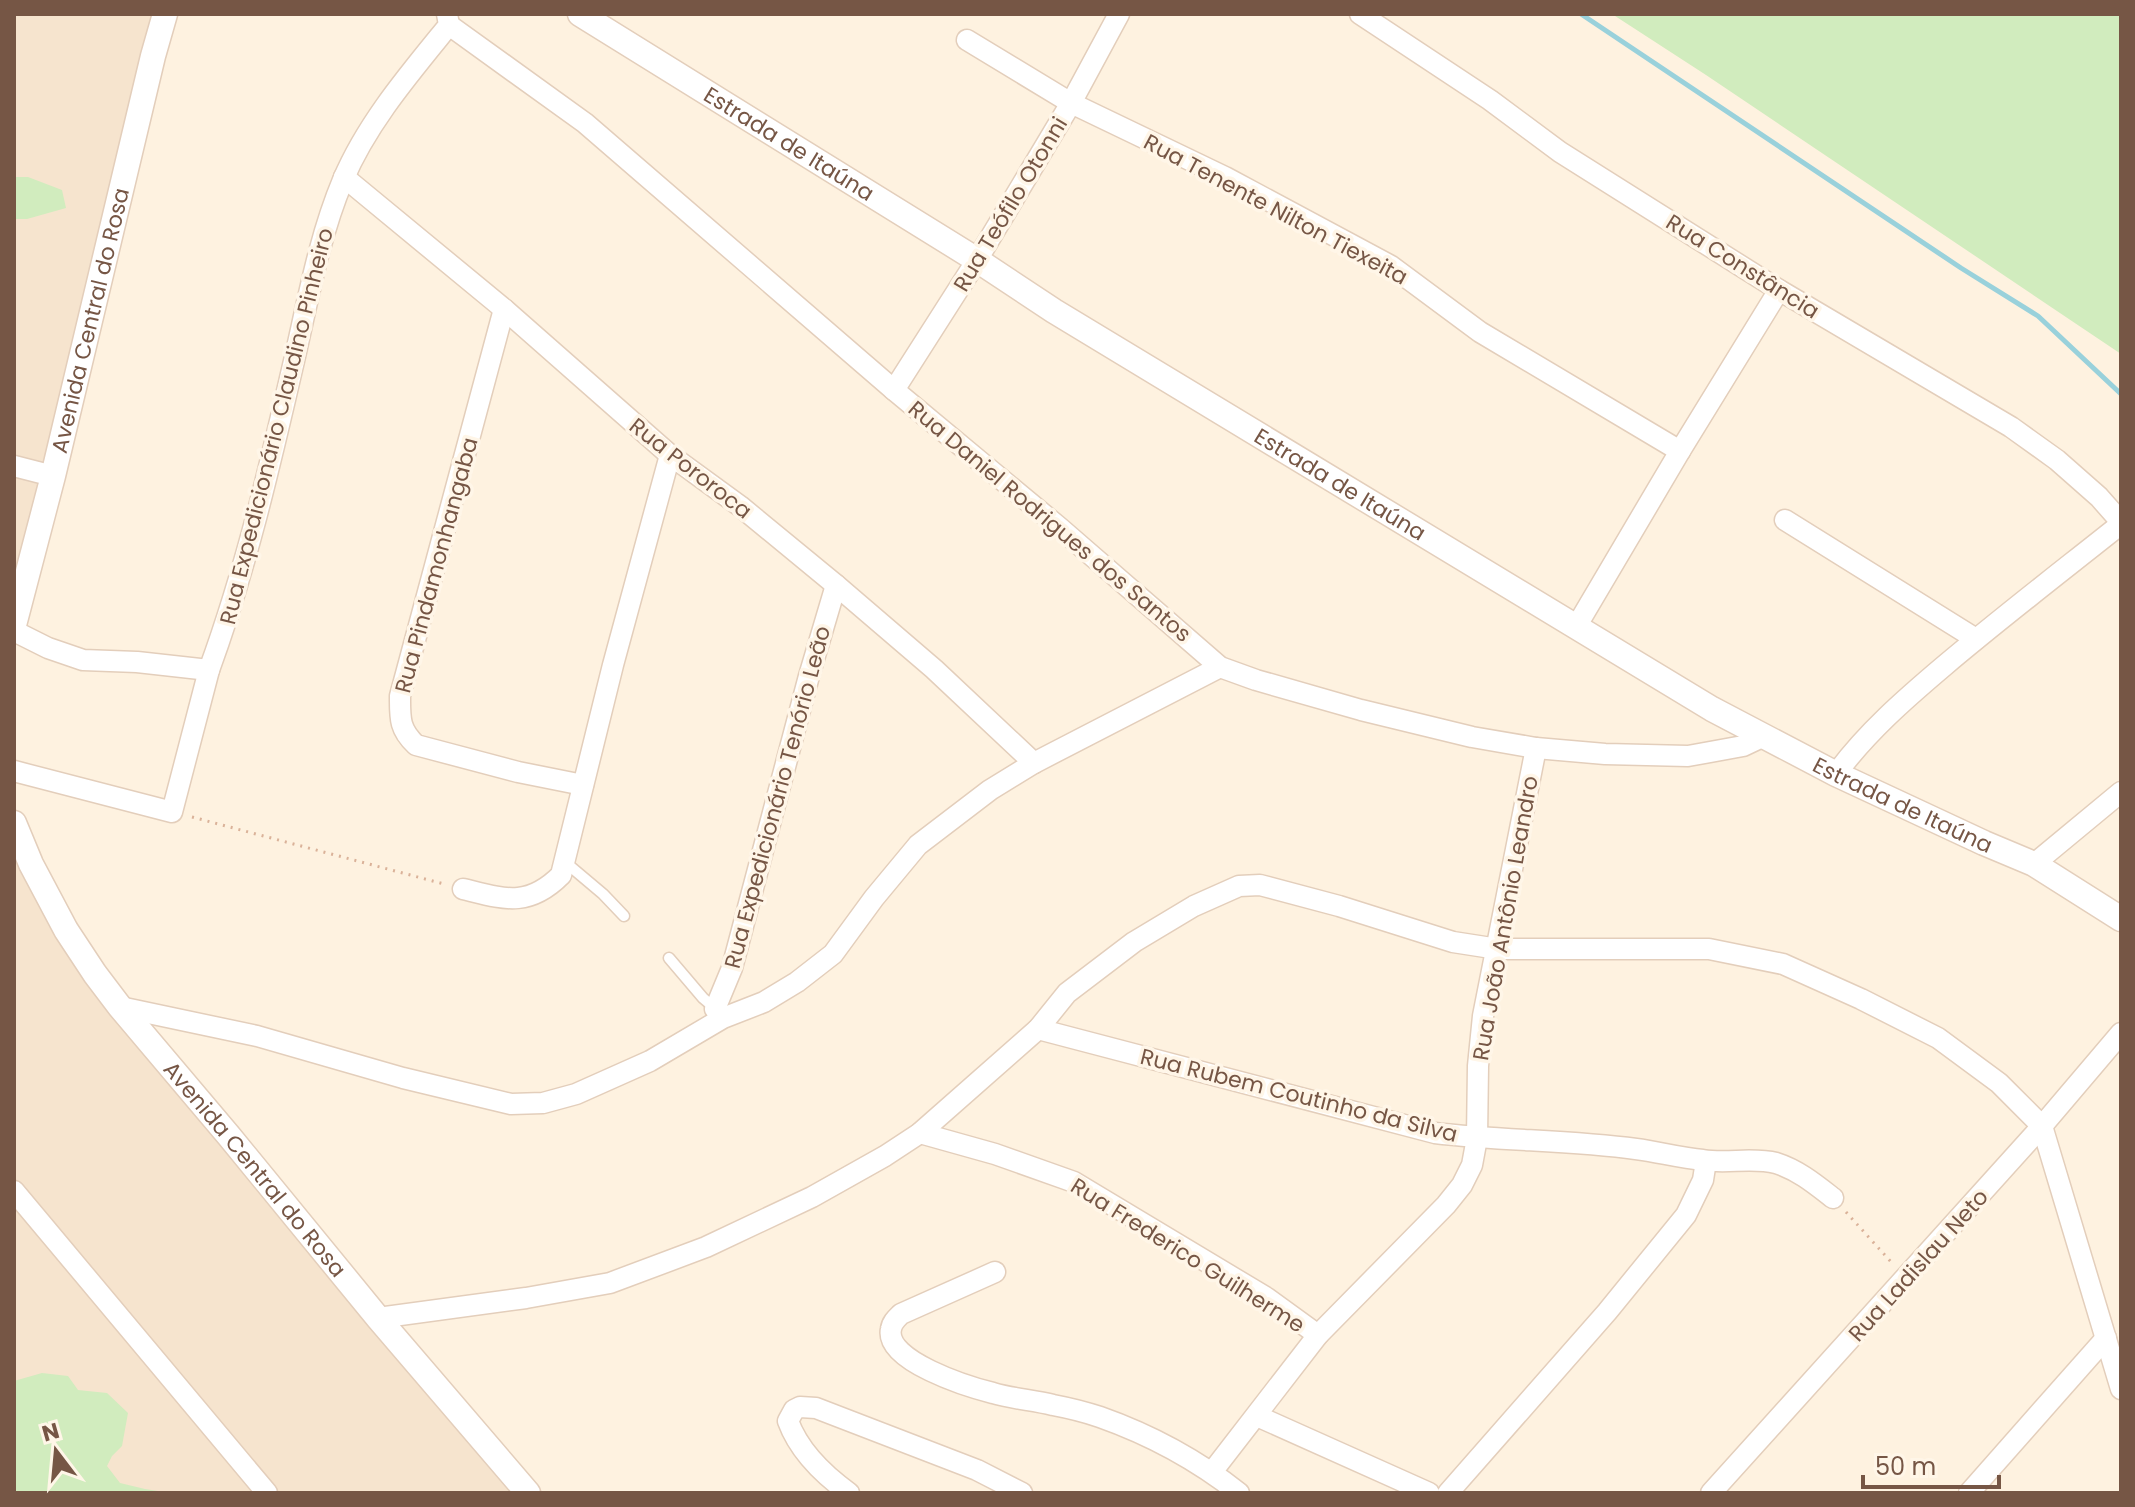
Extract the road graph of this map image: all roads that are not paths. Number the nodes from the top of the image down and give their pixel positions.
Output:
1 (165, 14) edge
2 (580, 14) edge
3 (1119, 14) edge
4 (1360, 14) edge
5 (448, 20) edge
6 (967, 40) dead end
7 (1071, 103) junction
8 (344, 177) junction
9 (977, 260) junction
10 (1779, 290) junction
11 (504, 309) junction
12 (894, 390) junction
13 (1680, 451) junction
14 (670, 455) junction
15 (14, 466) edge
16 (53, 476) junction
17 (1785, 520) dead end
18 (2121, 523) edge
19 (836, 585) junction
20 (14, 625) edge
21 (1576, 627) junction
22 (14, 631) edge
23 (1976, 639) junction
24 (1220, 667) junction
25 (209, 670) junction
26 (1762, 737) junction
27 (1536, 748) junction
28 (1034, 763) junction
29 (14, 771) edge
30 (1836, 774) junction
31 (583, 785) junction
32 (2121, 792) edge
33 (14, 823) edge
34 (565, 862) junction
35 (2034, 864) junction
36 (22, 865) edge
37 (463, 889) road end
38 (624, 916) dead end
39 (2121, 919) edge
40 (1498, 949) junction
41 (669, 958) dead end
42 (120, 1007) junction
43 (719, 1014) junction
44 (1038, 1029) junction
45 (2121, 1033) edge
46 (2042, 1126) junction
47 (920, 1133) junction
48 (1477, 1138) junction
49 (1706, 1161) junction
50 (14, 1191) edge
51 (1833, 1198) road end
52 (995, 1272) dead end
53 (378, 1318) junction
54 (1318, 1335) junction
55 (2106, 1338) junction
56 (2121, 1389) edge
57 (1257, 1416) junction
58 (1212, 1472) junction
59 (267, 1493) edge
60 (528, 1493) edge
61 (849, 1493) edge
62 (1022, 1493) edge
63 (1239, 1493) edge
64 (1429, 1493) edge
65 (1448, 1493) edge
66 (1711, 1493) edge
67 (1969, 1493) edge

1 - 16 street, Avenida Central do Rosa
2 - 9 street, Estrada de Itaúna
3 - 7 street, Rua Teófilo Otonni
4 - 10 street, Rua Constância
5 - 8 street, Rua Expedicionário Claudino Pinheiro
5 - 12 street, Rua Daniel Rodrigues dos Santos
6 - 7 street, Rua Tenente Nilton Tiexeita
7 - 9 street, Rua Teófilo Otonni
7 - 13 street, Rua Tenente Nilton Tiexeita
8 - 11 street, Rua Pororoca
8 - 25 street, Rua Expedicionário Claudino Pinheiro
9 - 12 street, Rua Teófilo Otonni
9 - 21 street, Estrada de Itaúna
10 - 13 street
10 - 18 street, Rua Constância
11 - 14 street, Rua Pororoca
11 - 31 street, Rua Pindamonhangaba
12 - 24 street, Rua Daniel Rodrigues dos Santos
13 - 21 street
14 - 19 street, Rua Pororoca
14 - 31 street
15 - 16 street
16 - 20 street, Avenida Central do Rosa
17 - 23 street
18 - 23 street
19 - 28 street, Rua Pororoca
19 - 43 street, Rua Expedicionário Tenório Leão
21 - 26 street, Estrada de Itaúna
22 - 25 street
23 - 30 street
24 - 27 street, Rua Daniel Rodrigues dos Santos
24 - 28 street
25 - 29 street, Rua Expedicionário Claudino Pinheiro
26 - 27 street, Rua Daniel Rodrigues dos Santos
26 - 30 street, Estrada de Itaúna
27 - 40 street, Rua João Antônio Leandro
28 - 43 street
30 - 35 street, Estrada de Itaúna
31 - 34 street
32 - 35 street
33 - 36 street, Avenida Central do Rosa
34 - 37 street
34 - 38 lane
35 - 39 street, Estrada de Itaúna
36 - 42 street, Avenida Central do Rosa
40 - 44 street
40 - 46 street
40 - 48 street, Rua João Antônio Leandro
41 - 43 lane
42 - 43 street
42 - 53 street, Avenida Central do Rosa
44 - 47 street
44 - 48 street, Rua Rubem Coutinho da Silva
45 - 46 street, Rua Ladislau Neto
46 - 55 street
46 - 66 street, Rua Ladislau Neto
47 - 53 street
47 - 54 street, Rua Frederico Guilherme
48 - 49 street, Rua Rubem Coutinho da Silva
48 - 54 street, Rua João Antônio Leandro
49 - 51 street, Rua Rubem Coutinho da Silva
49 - 65 street
50 - 59 street
52 - 58 street
53 - 60 street, Avenida Central do Rosa
54 - 57 street, Rua João Antônio Leandro
55 - 56 street
55 - 67 street
57 - 58 street, Rua João Antônio Leandro
57 - 64 street
58 - 63 street
61 - 62 street

